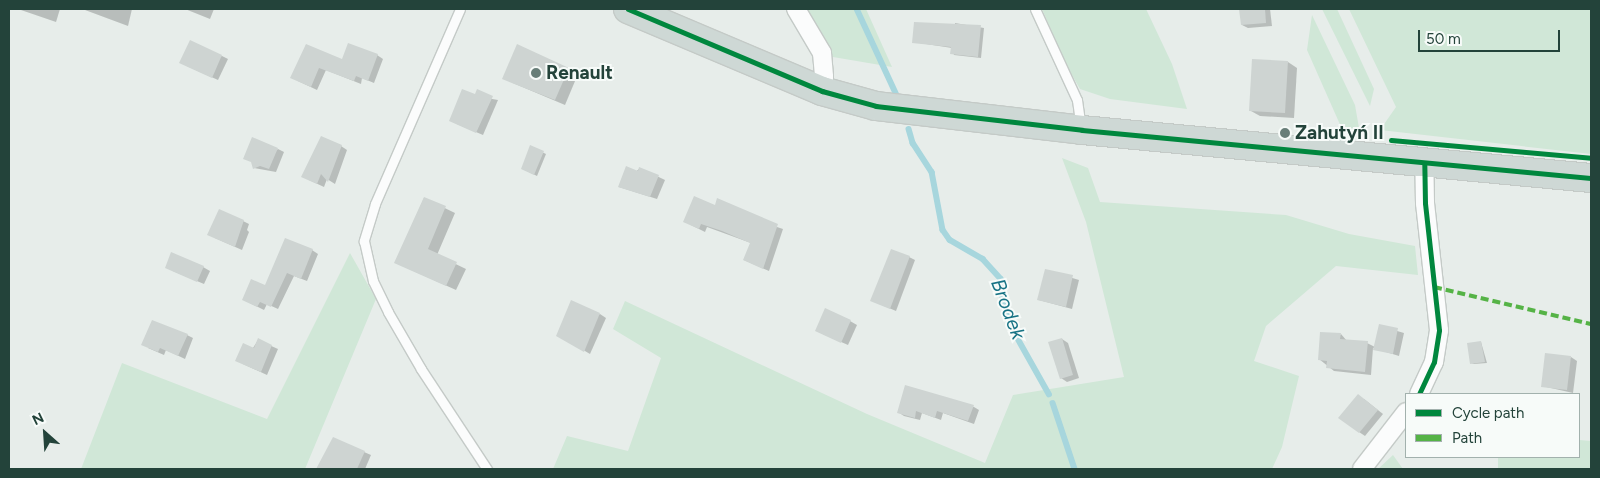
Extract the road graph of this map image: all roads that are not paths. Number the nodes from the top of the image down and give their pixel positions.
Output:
1 (460, 9) edge
2 (628, 9) edge
3 (796, 9) edge
4 (1035, 9) edge
5 (822, 91) junction
6 (1082, 130) junction
7 (1424, 164) junction
8 (1591, 178) edge
9 (1419, 393) edge
10 (1405, 413) edge
11 (487, 469) edge
12 (1362, 469) edge

1 - 11 lane
2 - 5 main road
3 - 5 street
4 - 6 lane
5 - 6 main road
6 - 7 main road
7 - 8 main road
7 - 9 street
10 - 12 street

